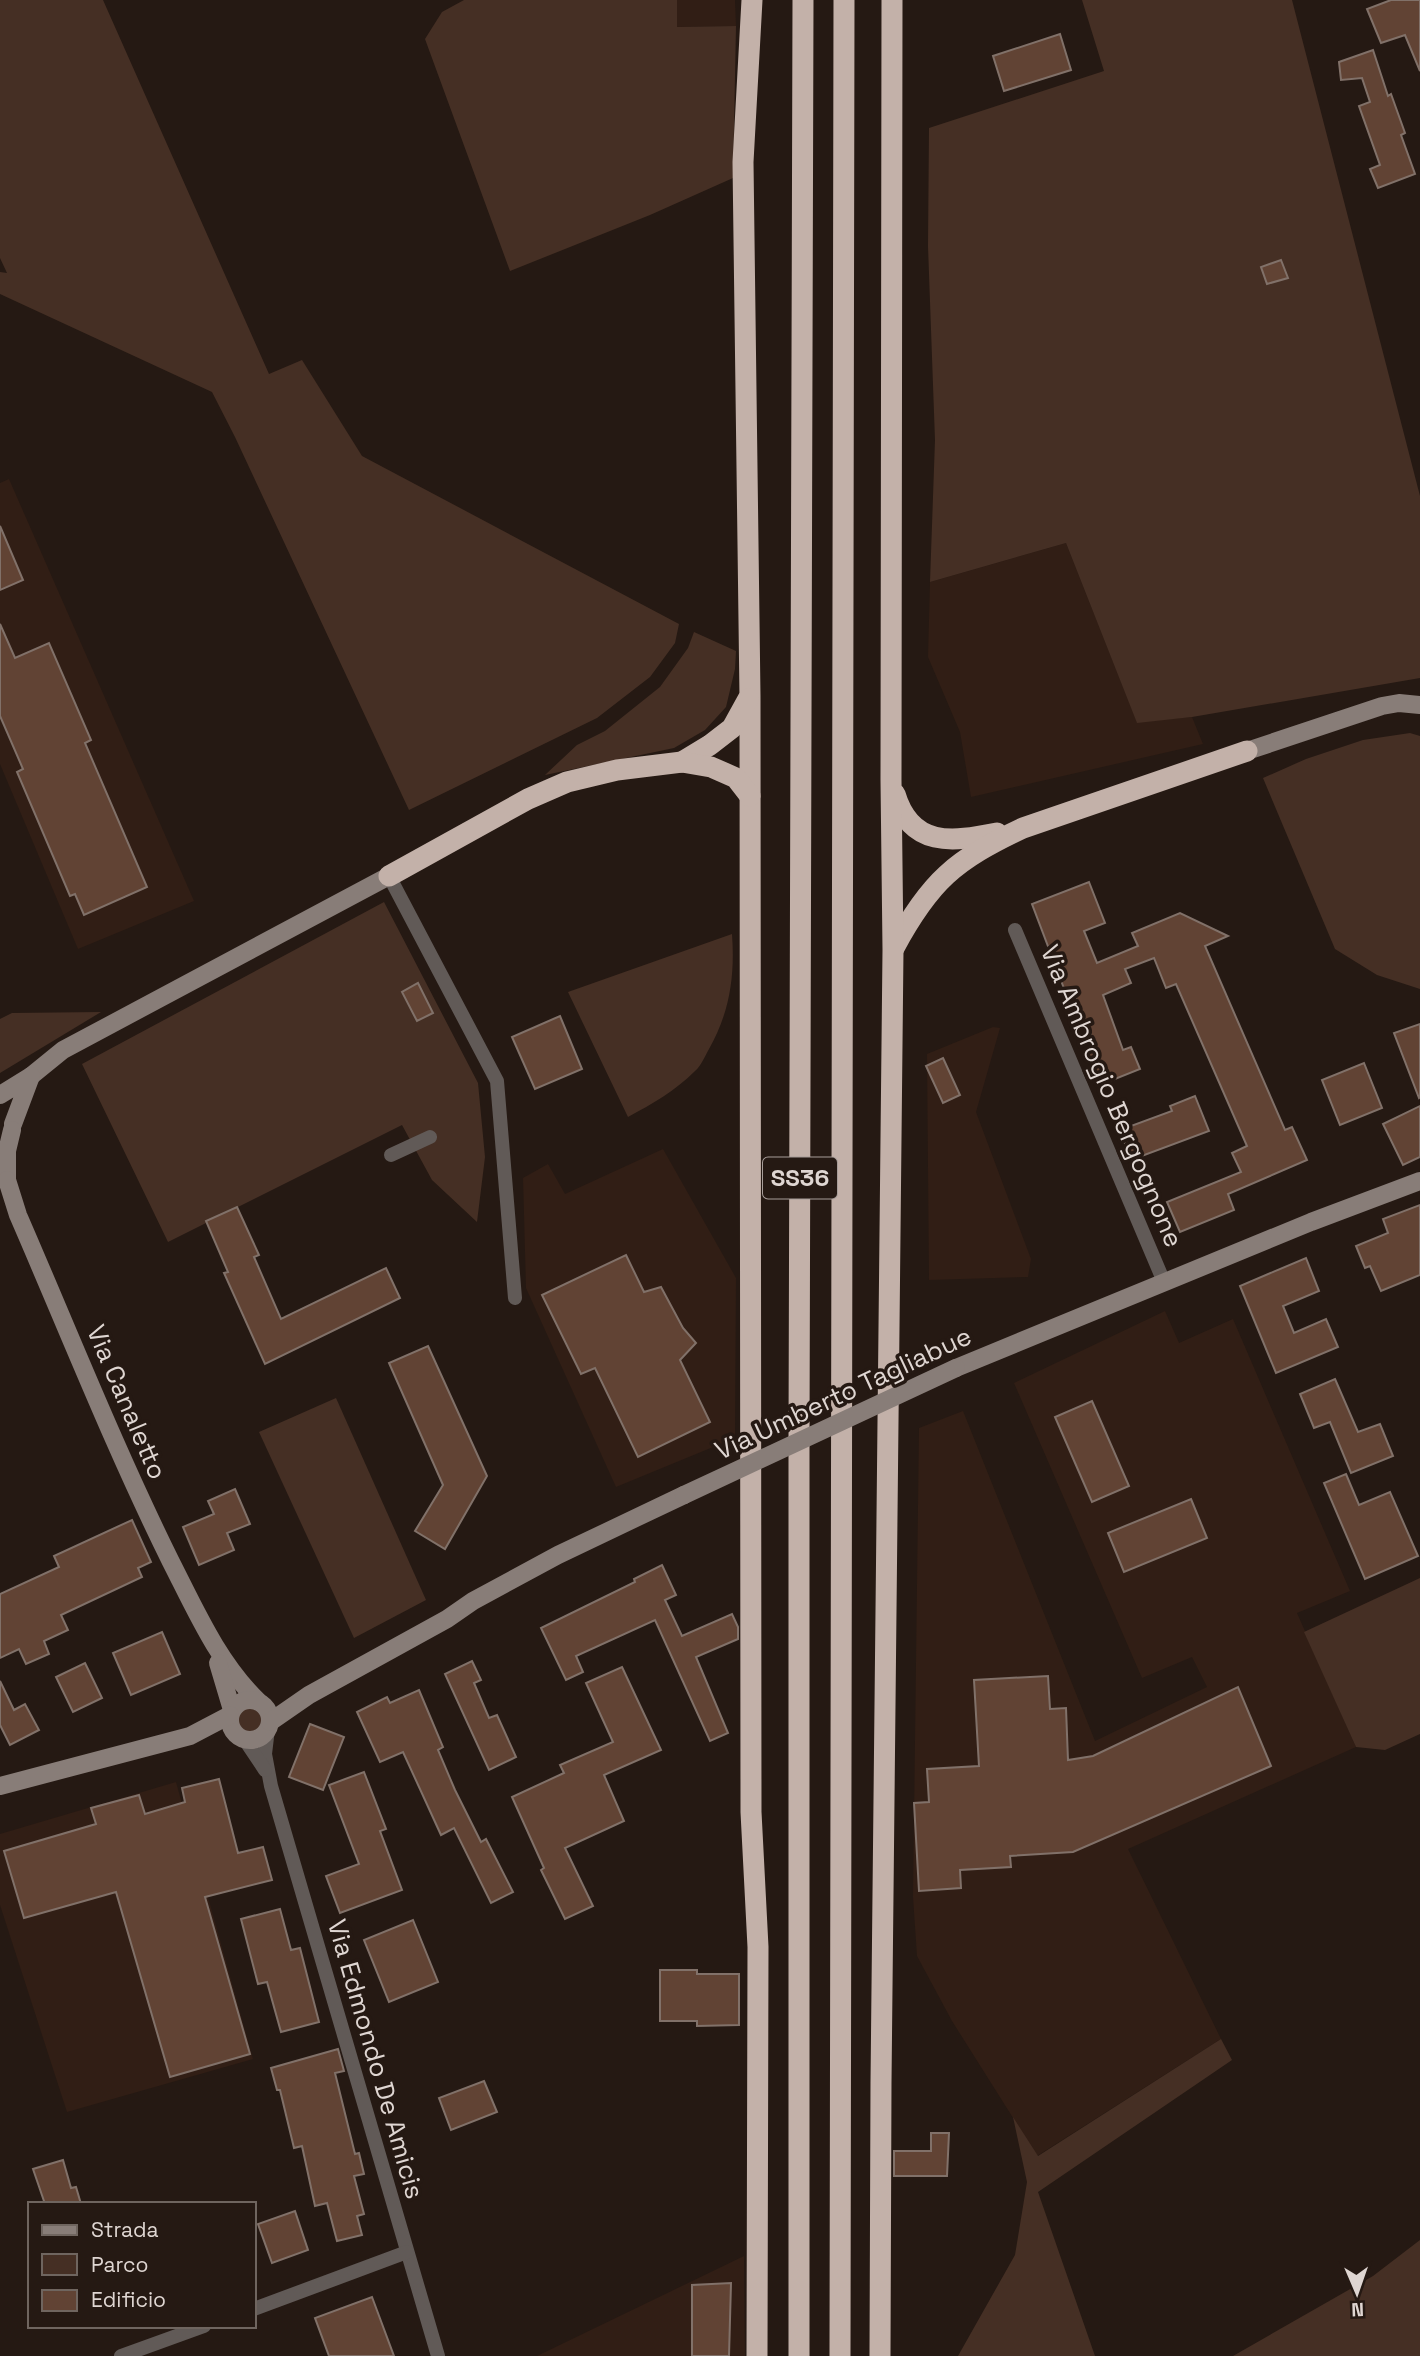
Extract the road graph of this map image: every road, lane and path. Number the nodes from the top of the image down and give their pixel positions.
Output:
1 (752, 0) edge
2 (803, 0) edge
3 (844, 0) edge
4 (892, 0) edge
5 (750, 698) junction
6 (1420, 705) edge
7 (1247, 751) joint
8 (682, 762) junction
9 (891, 780) junction
10 (750, 796) junction
11 (1023, 828) junction
12 (389, 876) junction
13 (1015, 930) dead end
14 (893, 950) junction
15 (31, 1076) junction
16 (0, 1095) edge
17 (0, 1104) edge
18 (9, 1132) edge
19 (430, 1137) dead end
20 (391, 1155) dead end
21 (4, 1173) edge
22 (1420, 1181) edge
23 (1164, 1282) junction
24 (515, 1298) dead end
25 (210, 1639) junction
26 (231, 1713) junction
27 (265, 1714) junction
28 (190, 1736) junction
29 (241, 1738) junction
30 (268, 1775) junction
31 (0, 1786) edge
32 (407, 2252) junction
33 (256, 2308) edge
34 (198, 2328) edge
35 (121, 2356) edge
36 (438, 2356) edge
37 (757, 2356) edge
38 (799, 2356) edge
39 (840, 2356) edge
40 (880, 2356) edge

1 - 5 highway
2 - 38 highway, SS36
3 - 39 highway, SS36
4 - 9 highway
5 - 8 highway
5 - 10 highway
6 - 7 street
7 - 11 highway
8 - 10 highway
8 - 12 highway
9 - 11 highway
9 - 14 highway
10 - 37 highway
11 - 14 highway
12 - 15 street
12 - 24 street
13 - 23 street, Via Ambrogio Bergognone
14 - 40 highway
15 - 16 street
15 - 18 street, Via Canaletto
17 - 18 street
18 - 21 street, Via Canaletto
19 - 20 street
21 - 25 street, Via Canaletto
22 - 23 street, Via Umberto Tagliabue
23 - 27 street, Via Umberto Tagliabue, bridge
25 - 26 street, Via Canaletto
25 - 27 street, Via Canaletto
26 - 27 street
26 - 28 street
26 - 29 street
27 - 29 street
27 - 30 street, Via Edmondo De Amicis
28 - 29 street
28 - 31 street
29 - 30 street, Via Edmondo De Amicis
30 - 32 street, Via Edmondo De Amicis
32 - 33 street
32 - 36 street, Via Edmondo De Amicis
34 - 35 street

